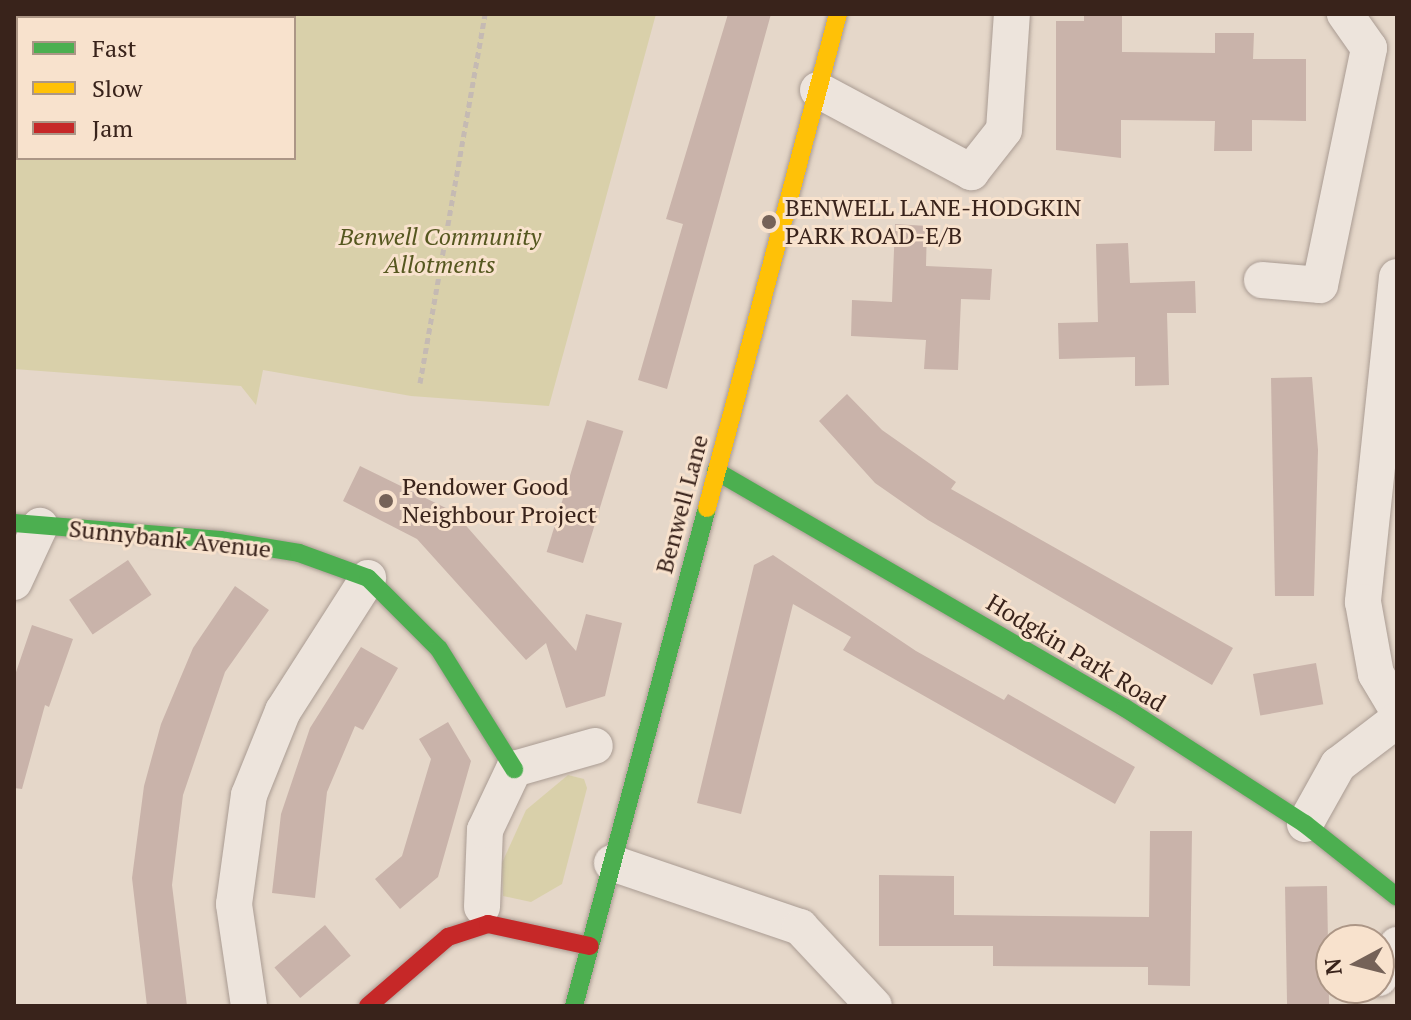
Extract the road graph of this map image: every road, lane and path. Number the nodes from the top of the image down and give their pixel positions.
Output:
1 (485, 14) edge
2 (838, 14) edge
3 (1012, 14) edge
4 (1345, 14) edge
5 (818, 90) junction
6 (1397, 277) edge
7 (1262, 280) dead end
8 (420, 383) dead end
9 (716, 471) junction
10 (27, 524) edge
11 (368, 578) junction
12 (14, 582) edge
13 (1397, 709) edge
14 (1397, 720) edge
15 (595, 746) dead end
16 (514, 769) junction
17 (1305, 824) junction
18 (612, 863) junction
19 (1397, 897) edge
20 (482, 907) dead end
21 (590, 946) junction
22 (249, 1006) edge
23 (368, 1006) edge
24 (574, 1006) edge
25 (874, 1006) edge

1 - 8 path
2 - 5 street, Benwell Lane
3 - 5 street
4 - 7 street
5 - 9 street, Benwell Lane
6 - 13 street
9 - 17 street, Hodgkin Park Road
9 - 18 street, Benwell Lane
10 - 11 street, Sunnybank Avenue
10 - 12 street
11 - 16 street, Sunnybank Avenue
11 - 22 street
14 - 17 street
15 - 16 street
16 - 20 street
17 - 19 street, Hodgkin Park Road
18 - 21 street, Benwell Lane
18 - 25 street
21 - 23 street
21 - 24 street, Benwell Lane

